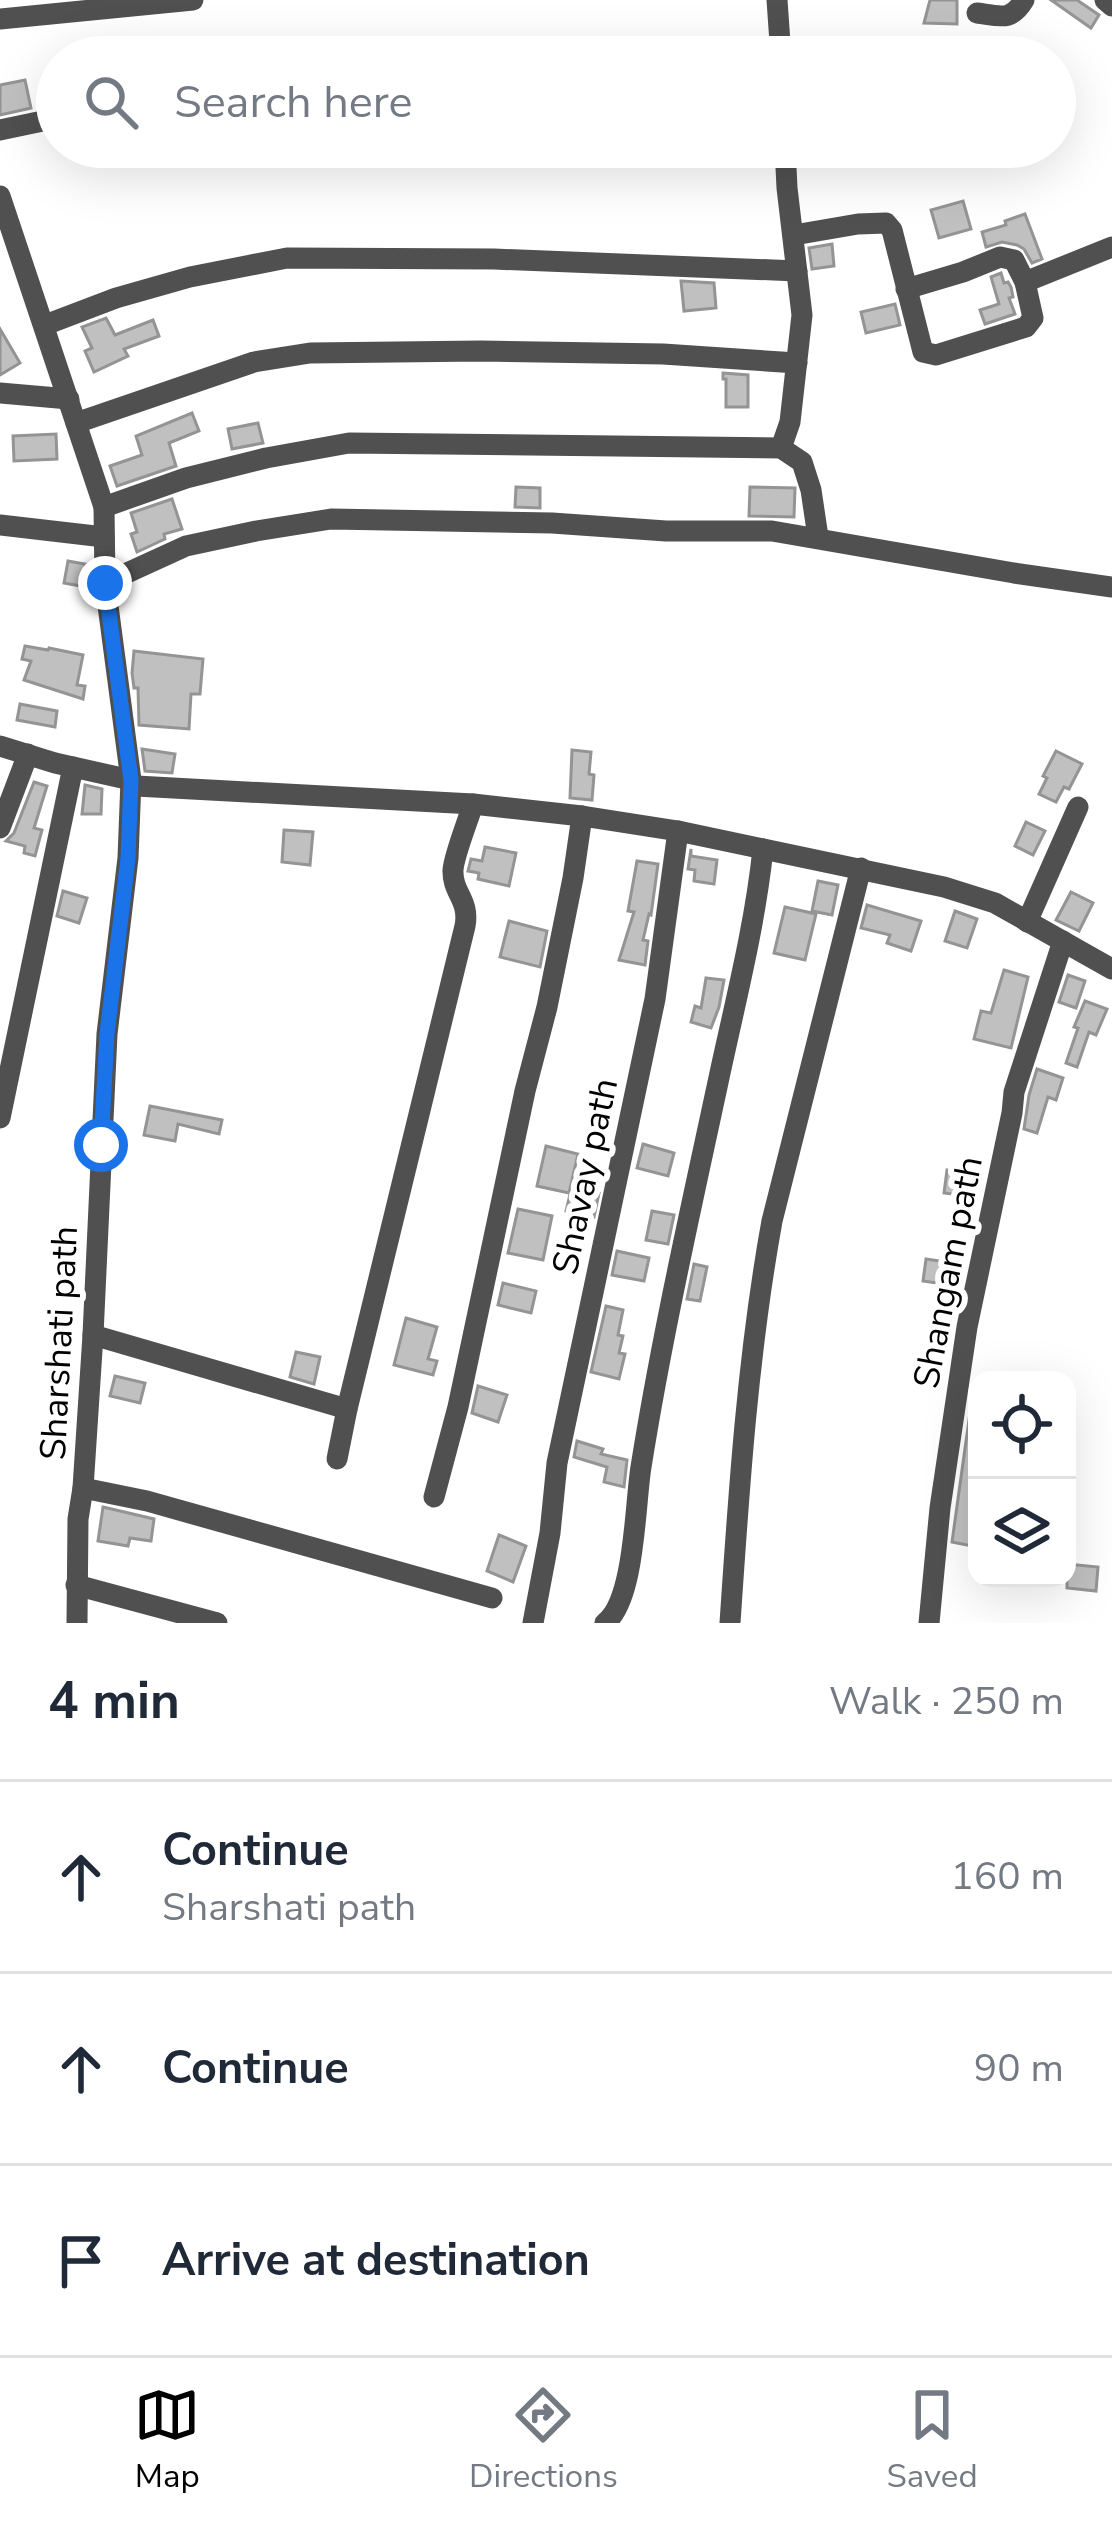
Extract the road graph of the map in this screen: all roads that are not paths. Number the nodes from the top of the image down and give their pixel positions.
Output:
1 (193, 0) edge
2 (777, 0) edge
3 (1024, 0) edge
4 (977, 13) dead end
5 (0, 19) edge
6 (780, 36) edge
7 (36, 122) edge
8 (0, 130) edge
9 (786, 168) edge
10 (0, 196) edge
11 (794, 235) junction
12 (1112, 247) edge
13 (797, 272) junction
14 (1025, 282) junction
15 (906, 290) junction
16 (45, 325) junction
17 (797, 363) junction
18 (0, 393) edge
19 (69, 399) junction
20 (76, 423) junction
21 (781, 448) junction
22 (104, 507) junction
23 (0, 525) edge
24 (104, 537) junction
25 (818, 537) junction
26 (105, 583) junction
27 (1112, 587) edge
28 (0, 746) edge
29 (28, 754) junction
30 (73, 767) junction
31 (131, 780) junction
32 (473, 804) junction
33 (1078, 808) dead end
34 (582, 816) junction
35 (0, 828) edge
36 (678, 831) junction
37 (763, 849) junction
38 (861, 868) junction
39 (1028, 922) junction
40 (1063, 941) junction
41 (1112, 969) edge
42 (0, 1118) edge
43 (93, 1334) junction
44 (347, 1409) junction
45 (337, 1459) dead end
46 (83, 1488) junction
47 (434, 1497) dead end
48 (76, 1585) junction
49 (492, 1598) dead end
50 (77, 1623) edge
51 (217, 1623) edge
52 (532, 1623) edge
53 (605, 1623) edge
54 (730, 1623) edge
55 (929, 1623) edge

1 - 5 street
2 - 6 street
3 - 4 street
7 - 8 street
9 - 11 street
10 - 16 street, Sharshati path
11 - 13 street
11 - 15 street
12 - 14 street
13 - 16 street
13 - 17 street
14 - 15 street
14 - 15 street
16 - 19 street, Sharshati path
17 - 20 street
17 - 21 street
18 - 19 street
19 - 20 street, Sharshati path
20 - 22 street, Sharshati path
21 - 22 street
21 - 25 street
22 - 24 street, Sharshati path
23 - 24 street
24 - 26 street, Sharshati path
25 - 26 street
25 - 27 street
26 - 31 street, Sharshati path
28 - 29 street
29 - 30 street
29 - 35 street
30 - 31 street
30 - 42 street
31 - 32 street
31 - 43 street, Sharshati path
32 - 34 street
32 - 44 street
33 - 39 street
34 - 36 street
34 - 47 street
36 - 37 street
36 - 52 street, Shavay path
37 - 38 street
37 - 53 street
38 - 39 street
38 - 54 street
39 - 40 street
40 - 41 street
40 - 55 street, Shangam path
43 - 44 street
43 - 46 street, Sharshati path
44 - 45 street
46 - 48 street, Sharshati path
46 - 49 street
48 - 50 street, Sharshati path
48 - 51 street

